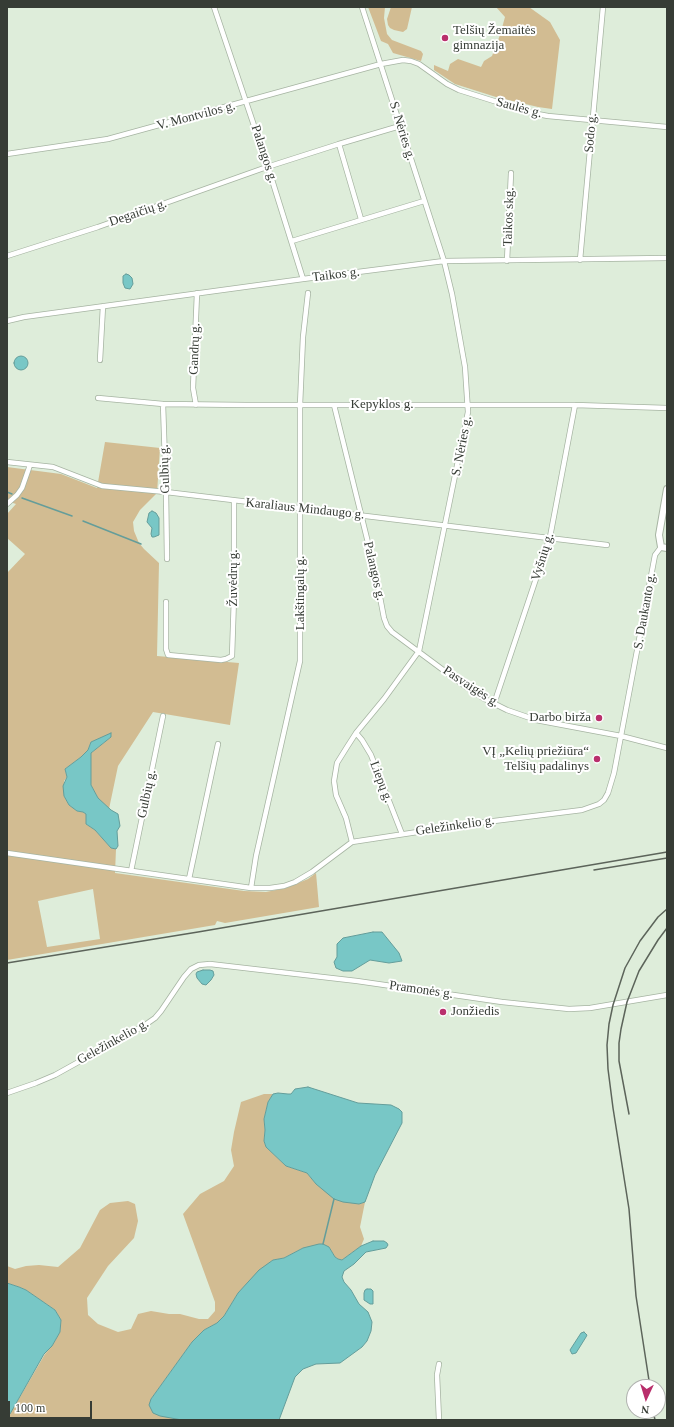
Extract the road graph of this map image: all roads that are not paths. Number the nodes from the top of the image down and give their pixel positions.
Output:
1 (214, 7) edge
2 (362, 7) edge
3 (603, 7) edge
4 (381, 64) junction
5 (246, 102) junction
6 (592, 120) junction
7 (400, 126) junction
8 (667, 127) edge
9 (339, 144) junction
10 (7, 154) edge
11 (268, 167) junction
12 (511, 173) dead end
13 (424, 200) junction
14 (361, 219) junction
15 (292, 241) junction
16 (7, 256) edge
17 (667, 258) edge
18 (580, 260) junction
19 (444, 261) junction
20 (507, 261) junction
21 (303, 279) junction
22 (308, 293) dead end
23 (197, 294) junction
24 (103, 306) junction
25 (7, 321) edge
26 (100, 360) dead end
27 (98, 398) dead end
28 (163, 404) junction
29 (196, 405) junction
30 (300, 405) junction
31 (334, 405) junction
32 (575, 405) junction
33 (468, 406) junction
34 (667, 408) edge
35 (7, 462) edge
36 (30, 465) junction
37 (667, 489) edge
38 (166, 492) junction
39 (234, 501) junction
40 (7, 504) edge
41 (301, 508) junction
42 (360, 515) junction
43 (446, 525) junction
44 (550, 537) junction
45 (607, 545) dead end
46 (664, 547) edge
47 (167, 559) dead end
48 (166, 602) dead end
49 (419, 651) junction
50 (494, 704) junction
51 (163, 716) dead end
52 (356, 733) junction
53 (621, 736) junction
54 (218, 744) dead end
55 (667, 748) edge
56 (402, 834) junction
57 (352, 842) junction
58 (7, 853) edge
59 (131, 871) junction
60 (189, 879) junction
61 (251, 888) junction
62 (198, 965) joint
63 (667, 994) edge
64 (7, 1092) edge
65 (439, 1364) dead end
66 (439, 1420) edge

1 - 5 street, Palangos g.
2 - 4 street, S. Nėries g.
3 - 6 street, Sodo g.
4 - 5 street, V. Montvilos g.
4 - 6 street, Saulės g.
4 - 7 street, S. Nėries g.
5 - 10 street, V. Montvilos g.
5 - 11 street, Palangos g.
6 - 8 street, Saulės g.
6 - 18 street, Sodo g.
7 - 9 street, Degaičių g.
7 - 13 street, S. Nėries g.
9 - 11 street, Degaičių g.
9 - 14 street
11 - 15 street, Palangos g.
11 - 16 street, Degaičių g.
12 - 20 street, Taikos skg.
13 - 14 street
13 - 19 street, S. Nėries g.
14 - 15 street
15 - 21 street, Palangos g.
17 - 18 street, Taikos g.
18 - 20 street, Taikos g.
19 - 20 street, Taikos g.
19 - 21 street, Taikos g.
19 - 33 street, S. Nėries g.
21 - 23 street, Taikos g.
22 - 30 street, Lakštingalų g.
23 - 24 street, Taikos g.
23 - 29 street, Gandrų g.
24 - 25 street, Taikos g.
24 - 26 street
27 - 28 street, Kepyklos g.
28 - 29 street, Kepyklos g.
28 - 38 street, Gulbių g.
29 - 30 street, Kepyklos g.
30 - 31 street, Kepyklos g.
30 - 41 street, Lakštingalų g.
31 - 33 street, Kepyklos g.
31 - 42 street, Palangos g.
32 - 33 street, Kepyklos g.
32 - 34 street, Kepyklos g.
32 - 44 street, Vyšnių g.
33 - 43 street, S. Nėries g.
35 - 36 street, Karaliaus Mindaugo g.
36 - 38 street, Karaliaus Mindaugo g.
36 - 40 street
37 - 46 main road, S. Daukanto g.
38 - 39 street, Karaliaus Mindaugo g.
38 - 47 street, Gulbių g.
39 - 41 street, Karaliaus Mindaugo g.
39 - 48 street, Žuvėdrų g.
41 - 42 street, Karaliaus Mindaugo g.
41 - 61 street, Lakštingalų g.
42 - 43 street, Karaliaus Mindaugo g.
42 - 49 street, Palangos g.
43 - 44 street, Karaliaus Mindaugo g.
43 - 49 street, S. Nėries g.
44 - 45 street, Karaliaus Mindaugo g.
44 - 50 street, Vyšnių g.
46 - 53 street, S. Daukanto g.
49 - 50 street, Pasvaigės g.
49 - 52 street, S. Nėries g.
50 - 53 street, Pasvaigės g.
51 - 59 street, Gulbių g.
52 - 56 street, Liepų g.
52 - 57 street, S. Nėries g.
53 - 55 street, Pasvaigės g.
53 - 56 street, Geležinkelio g.
54 - 60 street
56 - 57 street, Geležinkelio g.
57 - 61 street, Geležinkelio g.
58 - 59 street, Geležinkelio g.
59 - 60 street, Geležinkelio g.
60 - 61 street, Geležinkelio g.
62 - 63 street, Pramonės g.
62 - 64 street, Geležinkelio g.
65 - 66 street

